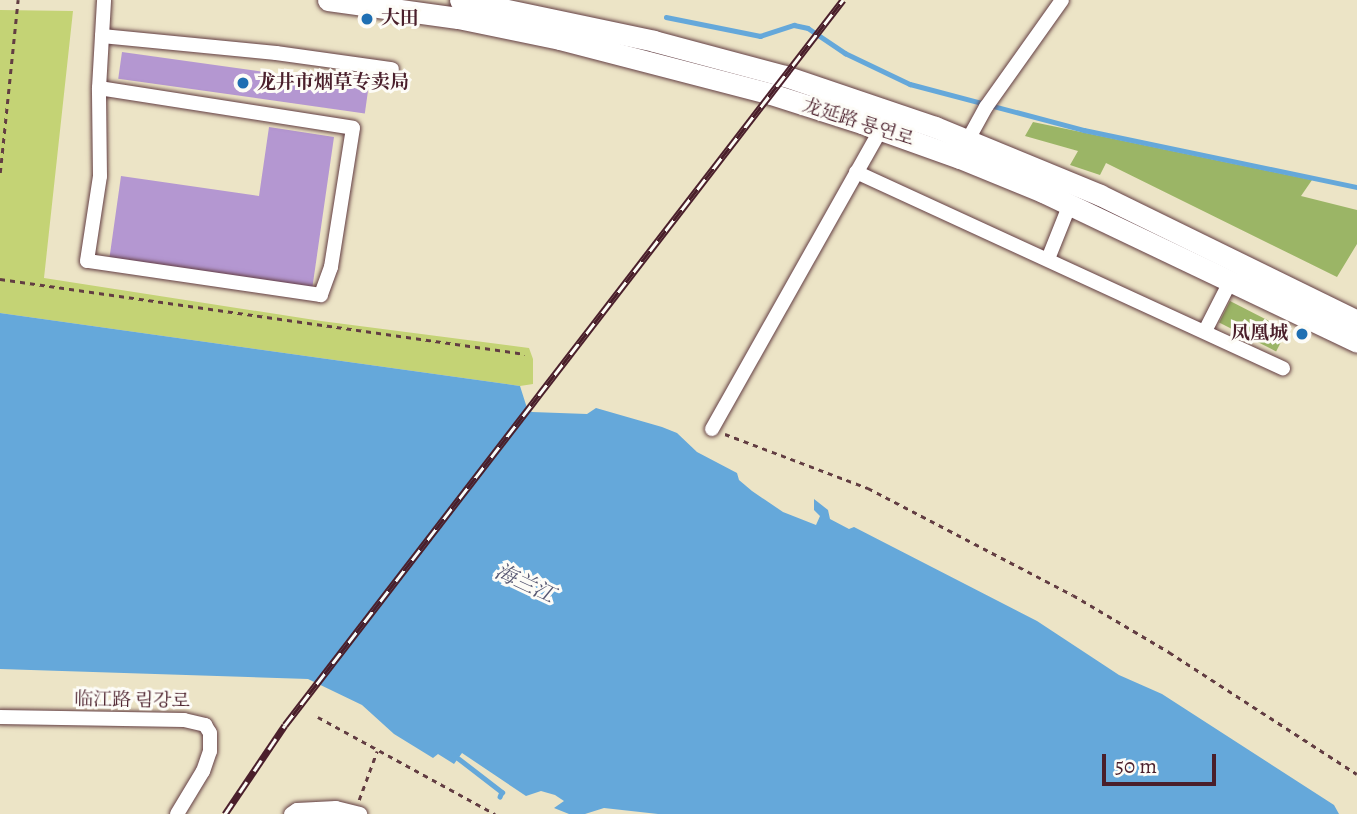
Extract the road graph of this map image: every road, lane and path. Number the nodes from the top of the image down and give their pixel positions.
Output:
1 (18, 0) edge
2 (104, 0) edge
3 (328, 0) edge
4 (460, 0) edge
5 (1062, 0) edge
6 (510, 12) edge
7 (102, 36) junction
8 (392, 69) dead end
9 (99, 88) junction
10 (881, 129) junction
11 (964, 148) junction
12 (1, 157) edge
13 (0, 173) edge
14 (856, 173) junction
15 (1070, 204) junction
16 (1048, 259) junction
17 (0, 279) edge
18 (1231, 280) junction
19 (1357, 321) edge
20 (1205, 331) junction
21 (1357, 342) edge
22 (525, 354) dead end
23 (1283, 368) dead end
24 (712, 429) joint
25 (0, 717) edge
26 (318, 717) dead end
27 (377, 751) junction
28 (1357, 774) edge
29 (357, 813) edge
30 (177, 814) edge
31 (290, 814) edge
32 (495, 814) edge

1 - 12 path
2 - 7 street
3 - 6 highway, 龙延路 룡연로
4 - 6 highway, 龙延路 룡연로
5 - 11 street
6 - 10 highway, 龙延路 룡연로
6 - 11 highway, 龙延路 룡연로
7 - 8 street
7 - 9 street
9 - 9 street
10 - 11 highway, 龙延路 룡연로
10 - 14 street
11 - 15 highway, 龙延路 룡연로
11 - 19 highway, 龙延路 룡연로
12 - 13 path
14 - 16 street
14 - 24 street
15 - 16 street
15 - 18 highway, 龙延路 룡연로
16 - 20 street
17 - 22 path
18 - 20 street
18 - 21 highway, 龙延路 룡연로
20 - 23 street
24 - 28 path
25 - 30 street, 临江路 림강로
26 - 27 path
27 - 29 path
27 - 32 path
29 - 31 street

